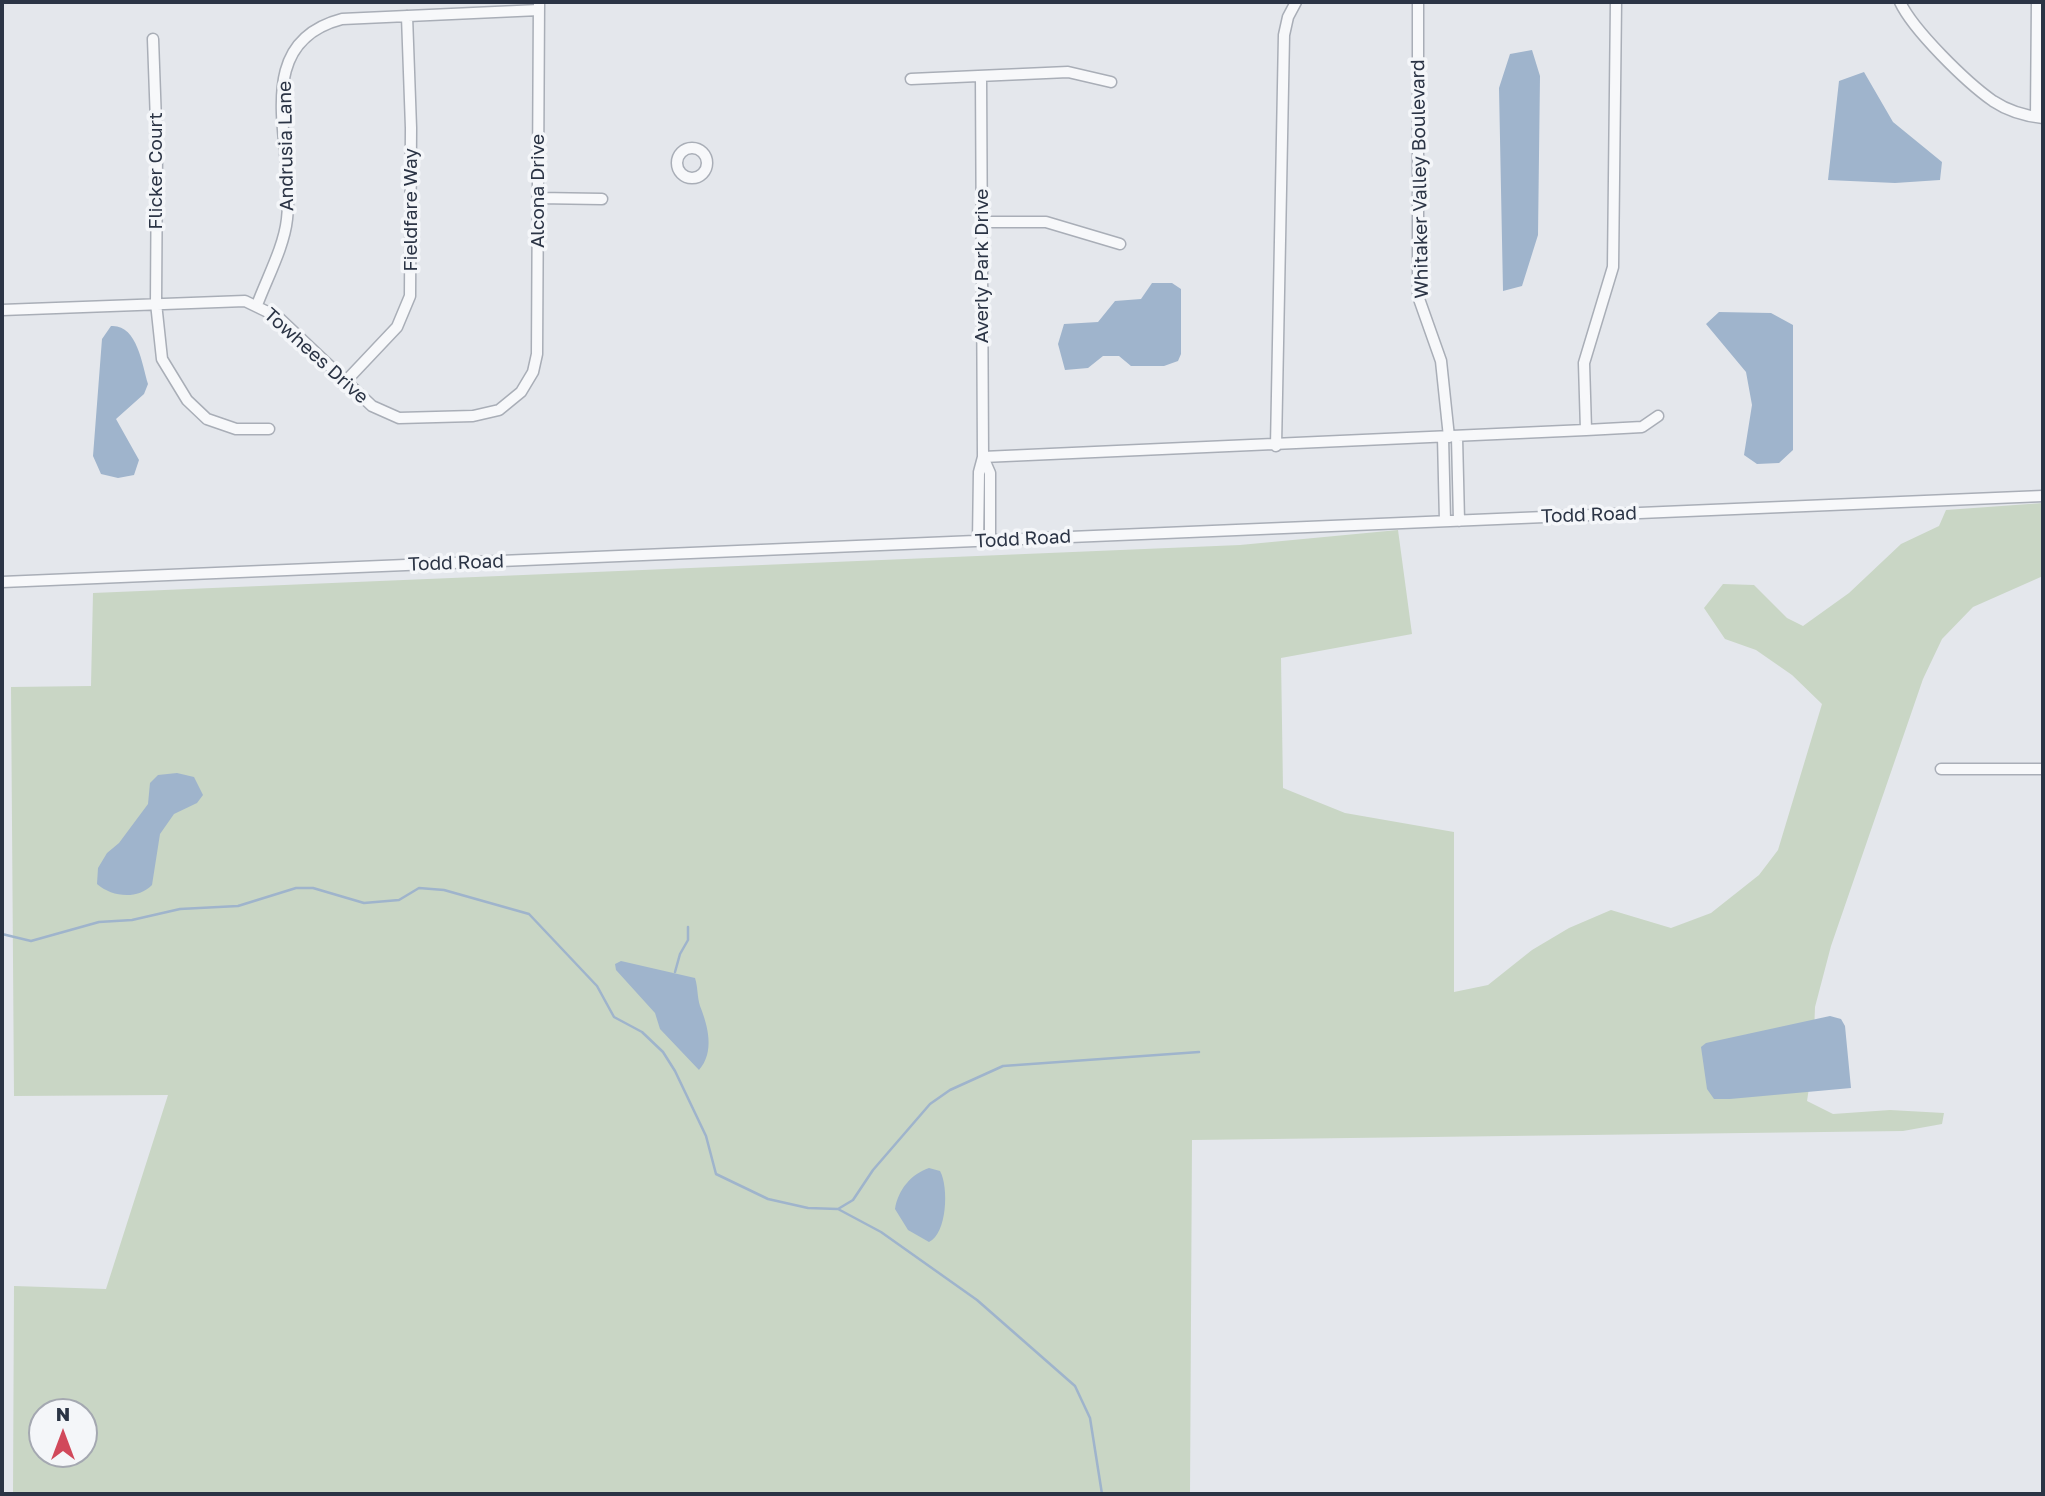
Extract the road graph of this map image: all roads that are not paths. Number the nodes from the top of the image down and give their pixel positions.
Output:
1 (1296, 2) edge
2 (1418, 2) edge
3 (1616, 2) edge
4 (1900, 2) edge
5 (2037, 2) edge
6 (539, 6) edge
7 (407, 16) junction
8 (153, 39) dead end
9 (981, 76) junction
10 (911, 79) dead end
11 (1111, 82) dead end
12 (2040, 118) edge
13 (538, 198) junction
14 (602, 199) dead end
15 (982, 222) junction
16 (1120, 244) dead end
17 (156, 303) junction
18 (257, 304) junction
19 (2, 310) edge
20 (530, 380) joint
21 (345, 382) junction
22 (1658, 416) dead end
23 (269, 429) dead end
24 (1587, 430) junction
25 (1450, 437) junction
26 (1276, 446) junction
27 (983, 457) junction
28 (2043, 496) edge
29 (1445, 521) junction
30 (1459, 521) junction
31 (984, 541) junction
32 (2, 582) edge
33 (1941, 769) dead end
34 (2043, 769) edge

1 - 26 street
2 - 25 street, Whitaker Valley Boulevard
3 - 24 street
4 - 12 street
5 - 12 street
6 - 7 street
6 - 13 street, Alcona Drive
7 - 18 street, Andrusia Lane
7 - 21 street, Fieldfare Way
8 - 17 street, Flicker Court
9 - 10 street
9 - 11 street
9 - 15 street, Averly Park Drive
13 - 14 street
13 - 20 street, Alcona Drive
15 - 16 street
15 - 27 street, Averly Park Drive
17 - 18 street, Towhees Drive
17 - 19 street, Towhees Drive
17 - 23 street, Flicker Court
18 - 21 street, Towhees Drive
20 - 21 street, Towhees Drive
22 - 24 street
24 - 25 street
25 - 26 street
25 - 29 street, Whitaker Valley Boulevard
25 - 30 street, Whitaker Valley Boulevard
26 - 27 street
27 - 31 street, Averly Park Drive
28 - 30 street, Todd Road
29 - 30 street, Todd Road
29 - 31 street, Todd Road
31 - 32 street, Todd Road
33 - 34 street

